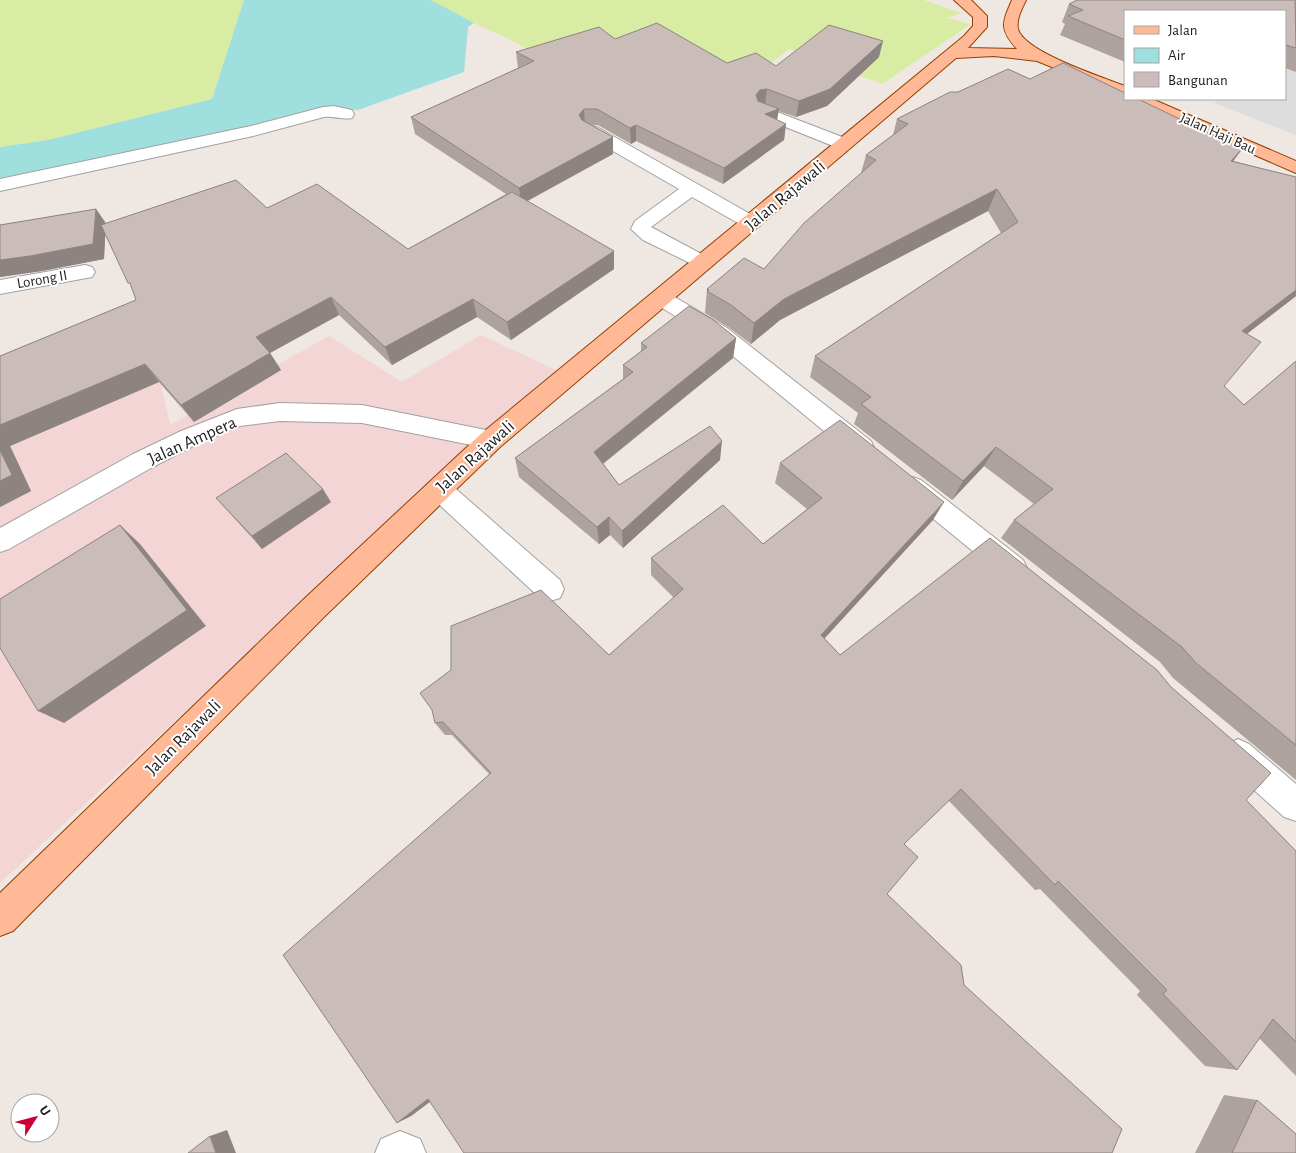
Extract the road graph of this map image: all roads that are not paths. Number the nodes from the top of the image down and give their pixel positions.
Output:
1 (961, 0) edge
2 (1019, 0) edge
3 (990, 4) edge
4 (1010, 21) junction
5 (950, 54) junction
6 (1042, 58) junction
7 (1124, 92) edge
8 (1141, 100) edge
9 (764, 112) edge
10 (346, 114) dead end
11 (591, 131) edge
12 (844, 144) junction
13 (1296, 168) edge
14 (0, 185) edge
15 (692, 188) junction
16 (752, 223) junction
17 (702, 263) junction
18 (85, 272) dead end
19 (0, 287) edge
20 (661, 298) junction
21 (491, 440) junction
22 (438, 489) junction
23 (0, 541) edge
24 (1034, 584) edge
25 (550, 589) dead end
26 (1216, 737) edge
27 (1296, 805) edge
28 (0, 918) edge
29 (395, 1153) edge
30 (406, 1153) edge

1 - 5 main road, Jalan Rajawali
2 - 4 main road
3 - 4 main road
4 - 6 main road
5 - 6 main road
5 - 12 main road, Jalan Rajawali
6 - 7 main road
8 - 13 main road, Jalan Haji Bau
9 - 12 street
10 - 14 street
11 - 15 street
12 - 16 main road, Jalan Rajawali
15 - 16 street
15 - 17 street
16 - 17 main road, Jalan Rajawali
17 - 20 main road, Jalan Rajawali
18 - 19 street, Lorong II
20 - 21 main road, Jalan Rajawali
20 - 24 street
21 - 22 main road, Jalan Rajawali
21 - 23 street, Jalan Ampera
22 - 25 street
22 - 28 main road, Jalan Rajawali
26 - 27 street
29 - 30 street

